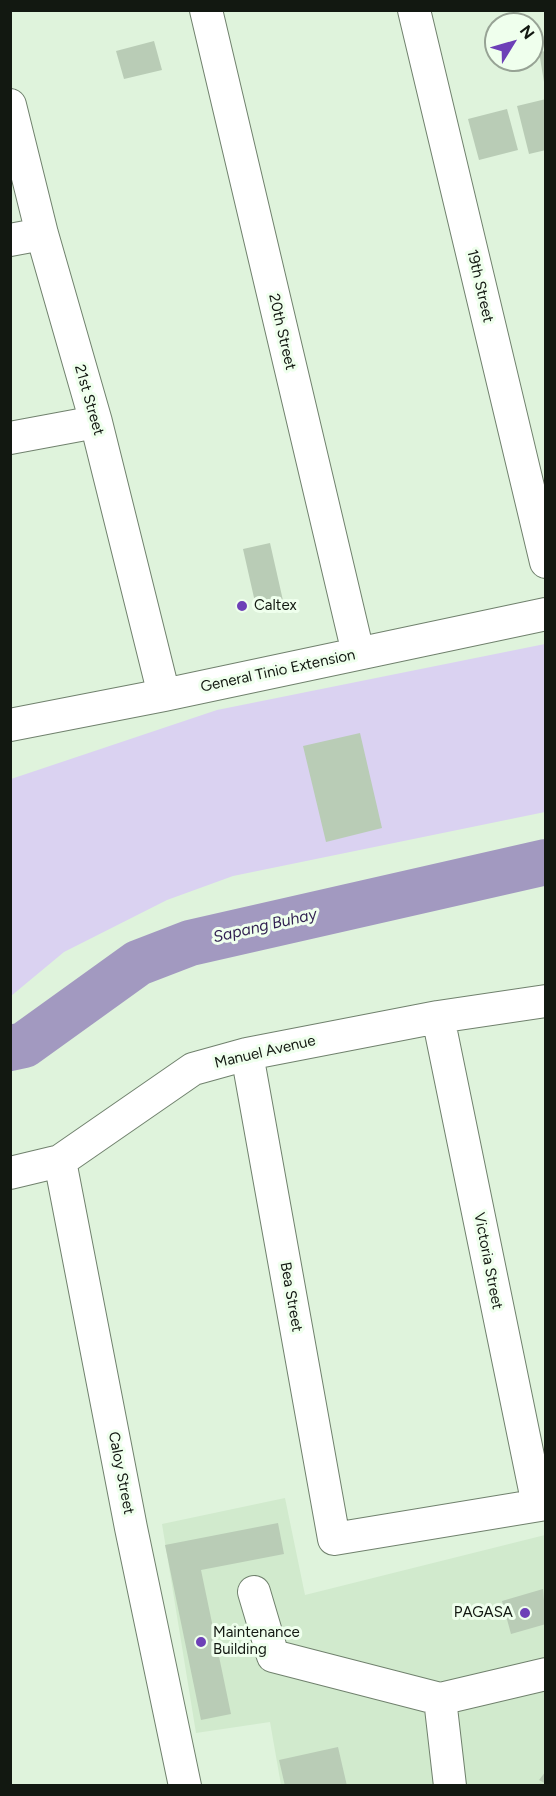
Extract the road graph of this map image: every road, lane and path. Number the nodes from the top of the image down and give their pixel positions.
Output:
1 (206, 10) edge
2 (414, 10) edge
3 (10, 105) edge
4 (42, 234) junction
5 (10, 240) edge
6 (96, 422) junction
7 (10, 438) edge
8 (546, 562) edge
9 (546, 615) edge
10 (358, 653) junction
11 (164, 695) junction
12 (10, 724) edge
13 (546, 1001) edge
14 (438, 1017) junction
15 (247, 1054) junction
16 (60, 1161) junction
17 (10, 1173) edge
18 (542, 1504) edge
19 (254, 1592) dead end
20 (546, 1674) edge
21 (440, 1699) junction
22 (185, 1785) edge
23 (450, 1785) edge

1 - 10 street, 20th Street
2 - 8 street, 19th Street
3 - 4 street, 21st Street
4 - 5 street
4 - 6 street, 21st Street
6 - 7 street
6 - 11 street, 21st Street
9 - 10 street, General Tinio Extension
10 - 11 street, General Tinio Extension
11 - 12 street, General Tinio Extension
13 - 14 street, Manuel Avenue
14 - 15 street, Manuel Avenue
14 - 18 street, Victoria Street
15 - 16 street, Manuel Avenue
15 - 18 street, Bea Street
16 - 17 street, Manuel Avenue
16 - 22 street, Caloy Street
19 - 21 street
20 - 21 street
21 - 23 street

